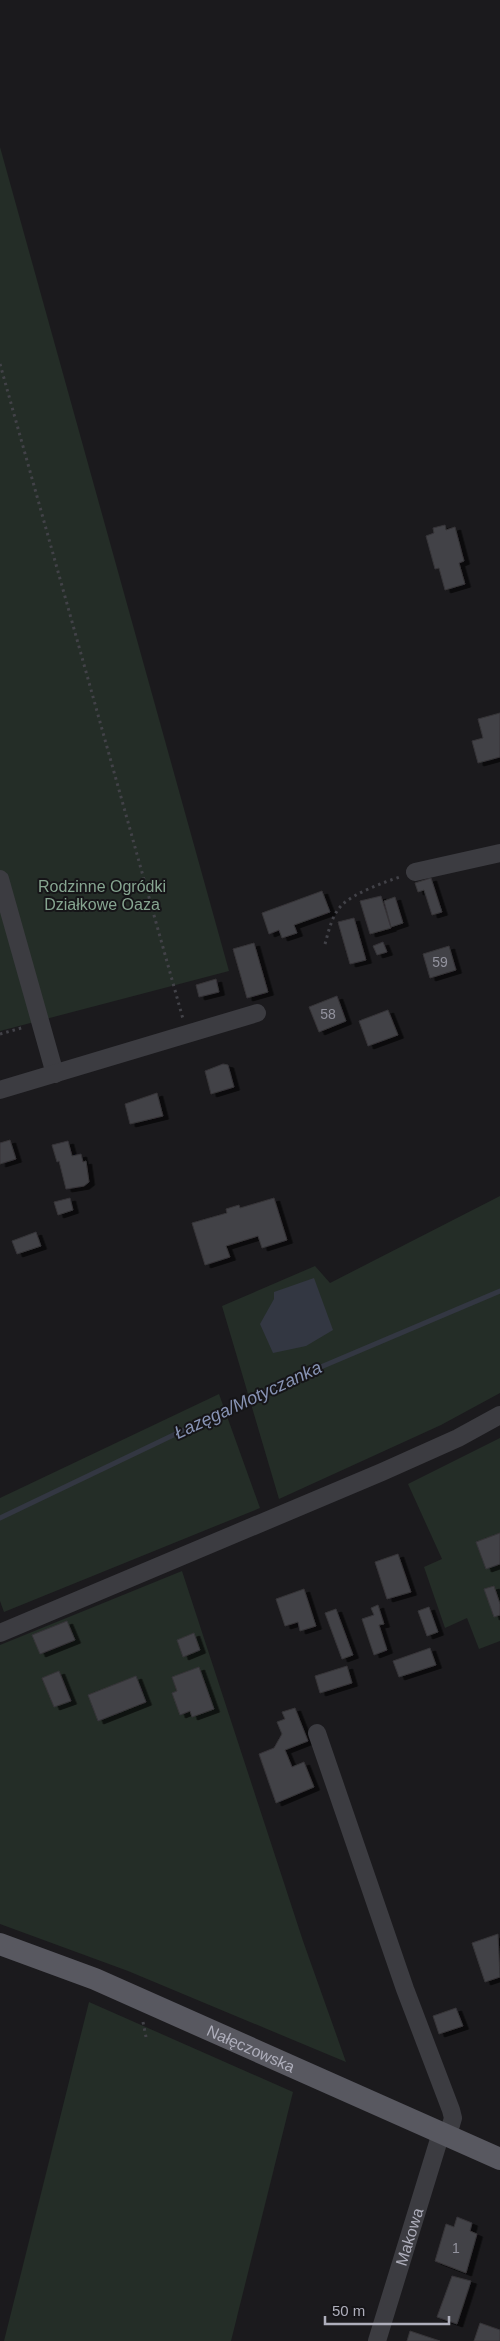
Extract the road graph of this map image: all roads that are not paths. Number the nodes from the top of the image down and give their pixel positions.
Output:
1 (500, 854) edge
2 (415, 872) road end
3 (0, 879) edge
4 (257, 1013) dead end
5 (55, 1074) junction
6 (0, 1090) edge
7 (500, 1415) edge
8 (1, 1630) edge
9 (317, 1733) dead end
10 (0, 1944) edge
11 (444, 2134) junction
12 (500, 2159) edge
13 (377, 2341) edge

1 - 2 street
3 - 5 street
4 - 5 street
5 - 6 street
7 - 8 street
9 - 11 street, Makowa
10 - 11 main road, Nałęczowska
11 - 12 main road, Nałęczowska
11 - 13 street, Makowa

